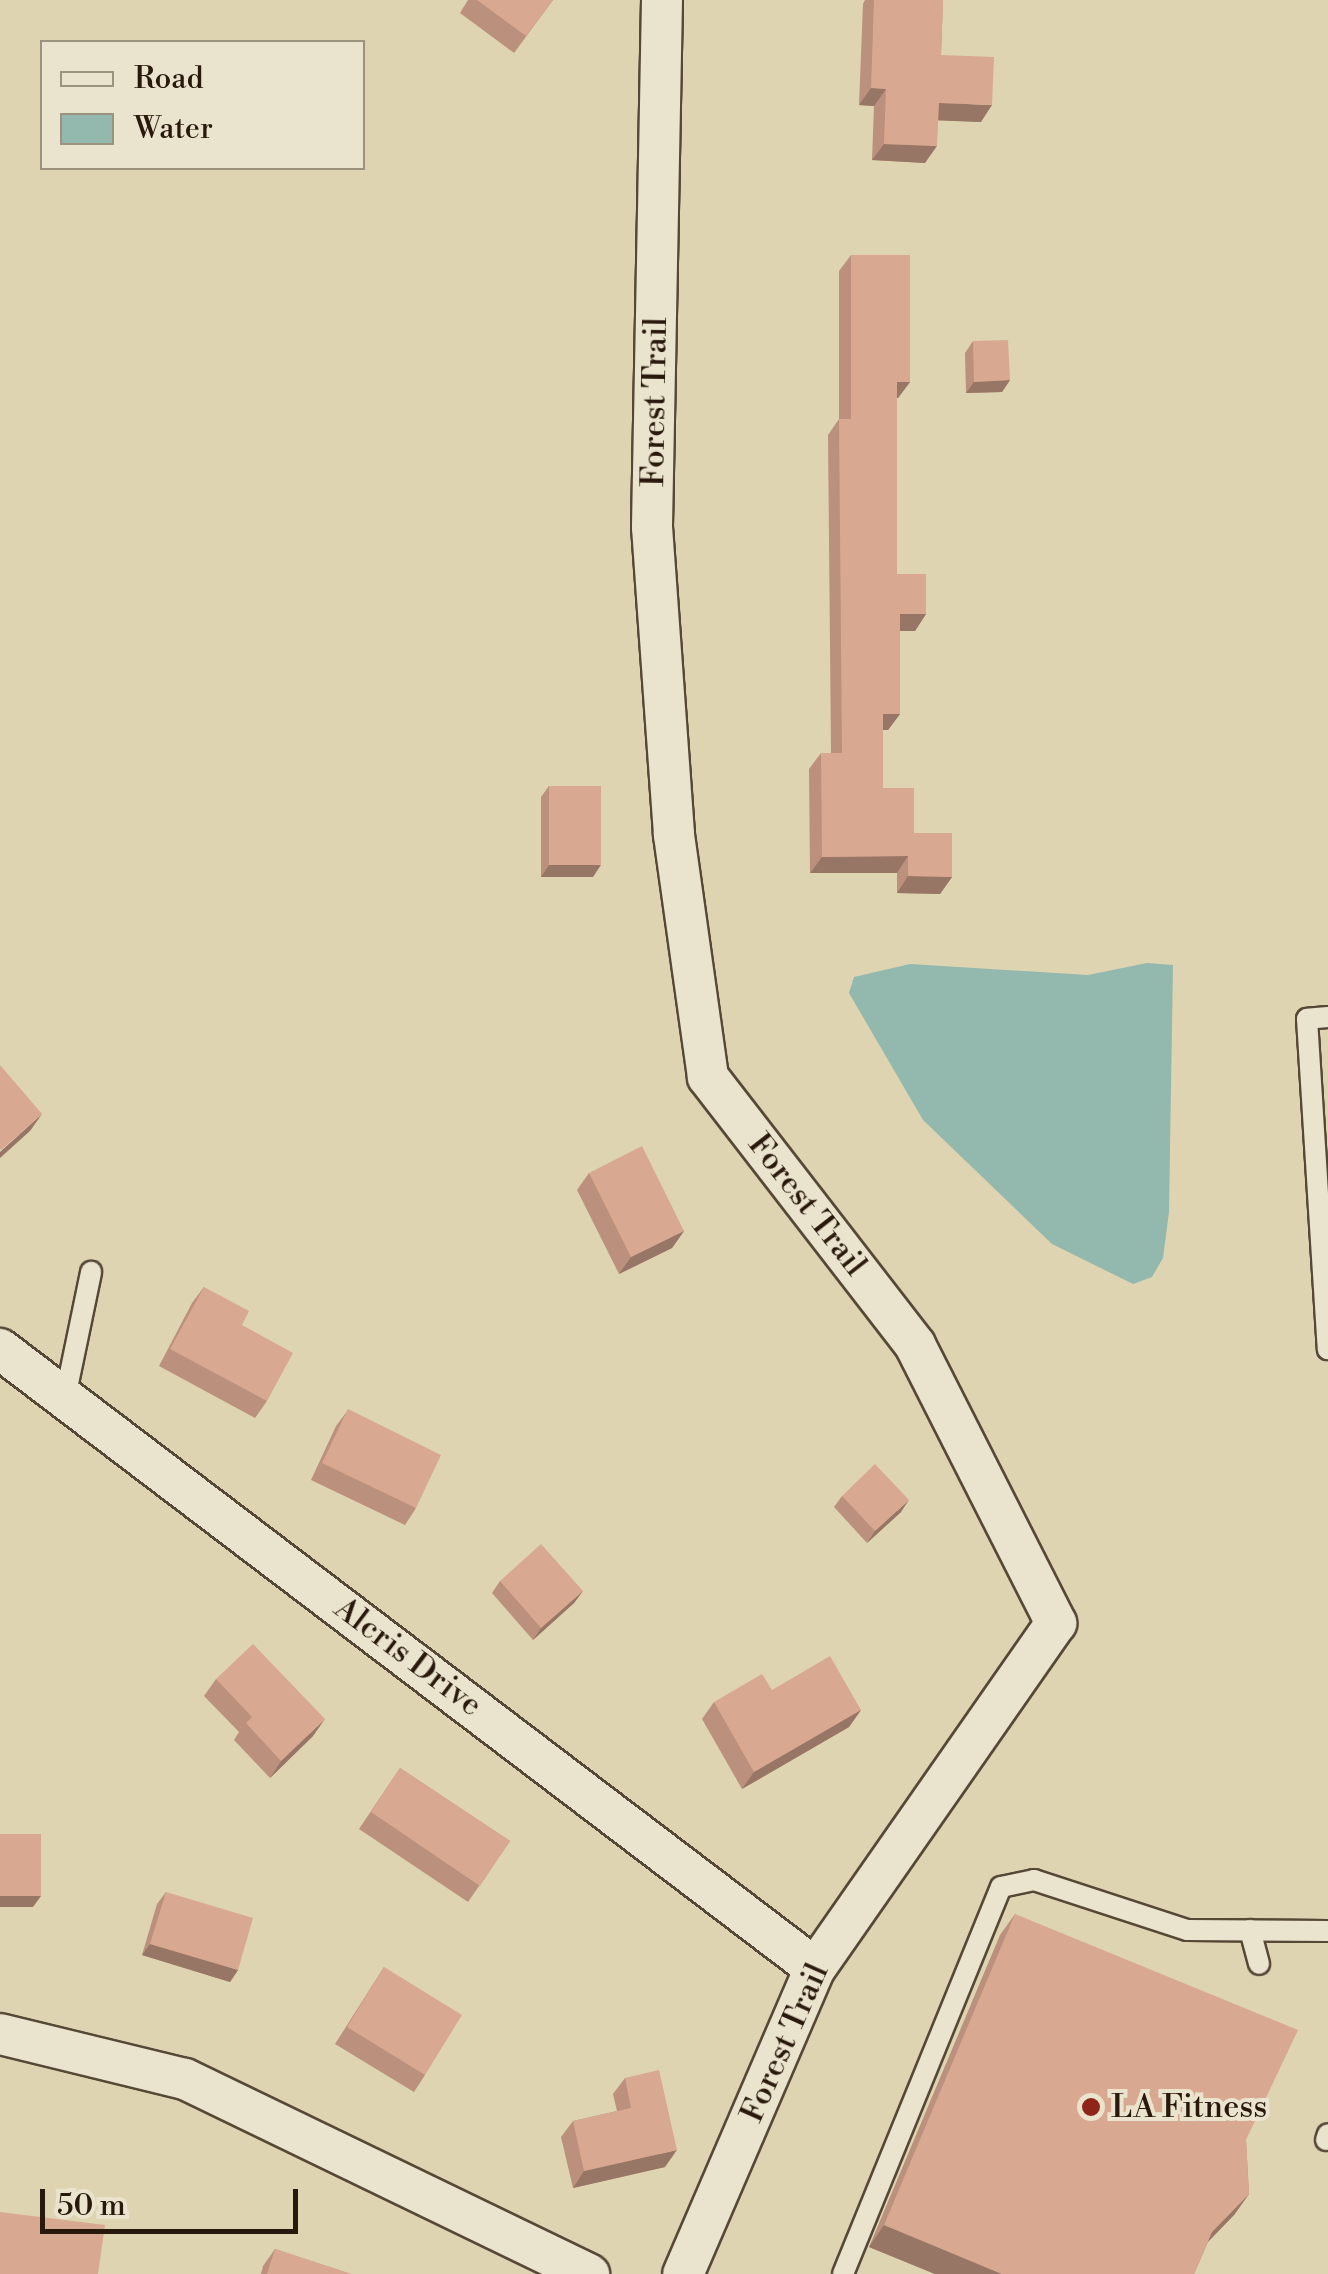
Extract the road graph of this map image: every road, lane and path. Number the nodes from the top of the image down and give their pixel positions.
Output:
1 (662, 0) edge
2 (1328, 1018) edge
3 (91, 1272) dead end
4 (0, 1349) edge
5 (1328, 1350) edge
6 (65, 1398) junction
7 (1250, 1930) junction
8 (1328, 1931) edge
9 (1259, 1964) dead end
10 (815, 1968) junction
11 (0, 2034) edge
12 (589, 2274) edge
13 (683, 2274) edge
14 (843, 2274) edge

1 - 10 street, Forest Trail
2 - 5 lane
3 - 6 lane
4 - 6 street, Alcris Drive
6 - 10 street, Alcris Drive
7 - 8 lane
7 - 9 lane
7 - 14 lane
10 - 13 street, Forest Trail
11 - 12 street

